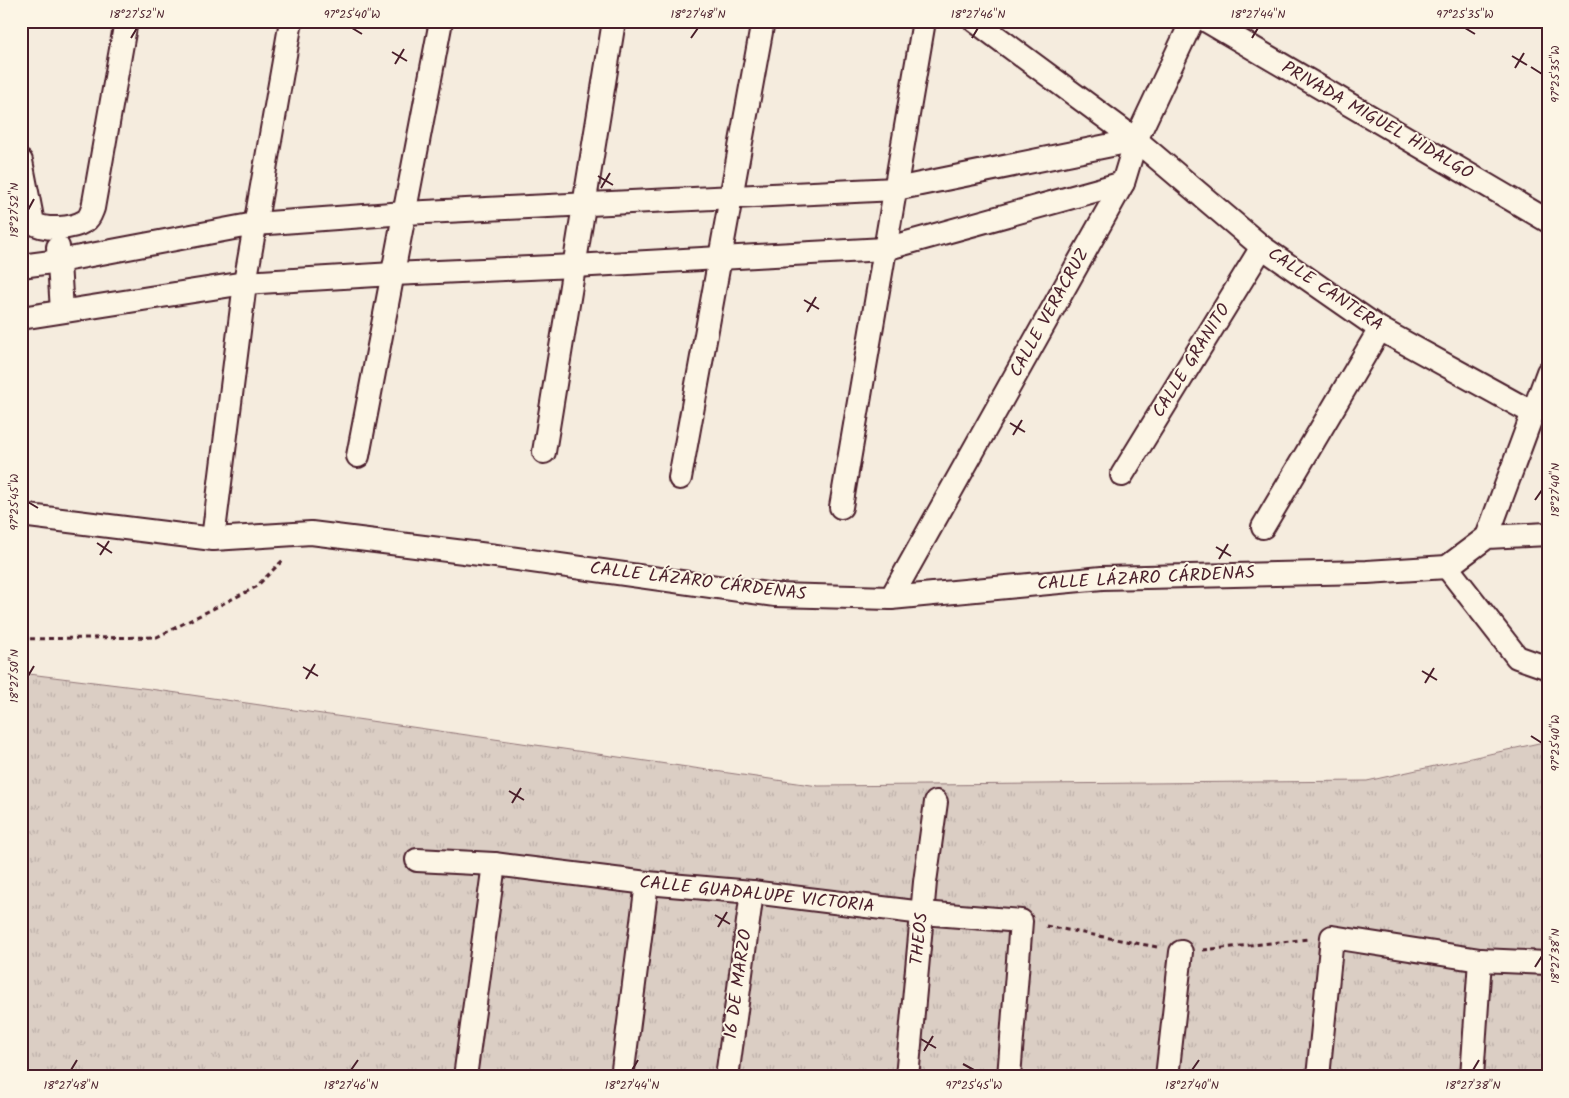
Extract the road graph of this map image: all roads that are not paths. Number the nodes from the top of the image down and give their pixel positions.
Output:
1 (126, 21) edge
2 (291, 21) edge
3 (441, 21) edge
4 (614, 21) edge
5 (763, 21) edge
6 (924, 21) edge
7 (975, 21) edge
8 (1192, 21) edge
9 (1207, 21) edge
10 (1136, 140) junction
11 (21, 161) edge
12 (1123, 183) junction
13 (896, 189) junction
14 (731, 196) junction
15 (584, 205) junction
16 (405, 213) junction
17 (1548, 221) edge
18 (255, 224) junction
19 (56, 229) junction
20 (1262, 247) junction
21 (885, 249) junction
22 (720, 257) junction
23 (58, 261) junction
24 (21, 266) edge
25 (574, 266) junction
26 (393, 274) junction
27 (244, 283) junction
28 (62, 311) junction
29 (21, 318) edge
30 (1380, 329) junction
31 (1548, 372) edge
32 (1532, 413) junction
33 (544, 452) dead end
34 (358, 456) dead end
35 (1122, 475) dead end
36 (680, 478) dead end
37 (841, 507) dead end
38 (21, 515) edge
39 (1263, 527) dead end
40 (1548, 534) edge
41 (1487, 538) junction
42 (213, 539) junction
43 (1447, 567) junction
44 (891, 598) junction
45 (1548, 668) edge
46 (936, 802) dead end
47 (417, 860) dead end
48 (494, 864) junction
49 (647, 883) junction
50 (752, 892) junction
51 (922, 914) junction
52 (1180, 952) dead end
53 (1480, 960) junction
54 (1548, 963) edge
55 (466, 1077) edge
56 (622, 1077) edge
57 (727, 1077) edge
58 (907, 1077) edge
59 (1009, 1077) edge
60 (1167, 1077) edge
61 (1318, 1077) edge
62 (1472, 1077) edge

1 - 19 street
2 - 18 street
3 - 16 street
4 - 15 street
5 - 14 street
6 - 13 street
7 - 10 street, CALLE CANTERA
8 - 10 street, CALLE VERACRUZ
9 - 17 street, PRIVADA MIGUEL HIDALGO
10 - 12 street, CALLE VERACRUZ
10 - 13 street
10 - 20 street, CALLE CANTERA
11 - 19 street
12 - 21 street
12 - 44 street, CALLE VERACRUZ
13 - 14 street
13 - 21 street
14 - 15 street
14 - 22 street
15 - 16 street
15 - 25 street
16 - 18 street
16 - 26 street
18 - 23 street
18 - 27 street
19 - 23 street
20 - 30 street, CALLE CANTERA
20 - 35 street, CALLE GRANITO
21 - 22 street
21 - 37 street
22 - 25 street
22 - 36 street
23 - 24 street
23 - 28 street
25 - 26 street
25 - 33 street
26 - 27 street
26 - 34 street
27 - 28 street
27 - 42 street
28 - 29 street
30 - 32 street, CALLE CANTERA
30 - 39 street
31 - 32 street
32 - 41 street
38 - 42 street, CALLE LÁZARO CÁRDENAS
40 - 41 street
41 - 43 street
42 - 44 street, CALLE LÁZARO CÁRDENAS
43 - 44 street, CALLE LÁZARO CÁRDENAS
43 - 45 street
46 - 51 street, THEOS
47 - 48 street, CALLE GUADALUPE VICTORIA
48 - 49 street, CALLE GUADALUPE VICTORIA
48 - 55 street
49 - 50 street, CALLE GUADALUPE VICTORIA
49 - 56 street
50 - 51 street, CALLE GUADALUPE VICTORIA
50 - 57 street, 16 DE MARZO
51 - 58 street, THEOS
51 - 59 street, CALLE GUADALUPE VICTORIA
52 - 60 street
53 - 54 street
53 - 61 street
53 - 62 street

